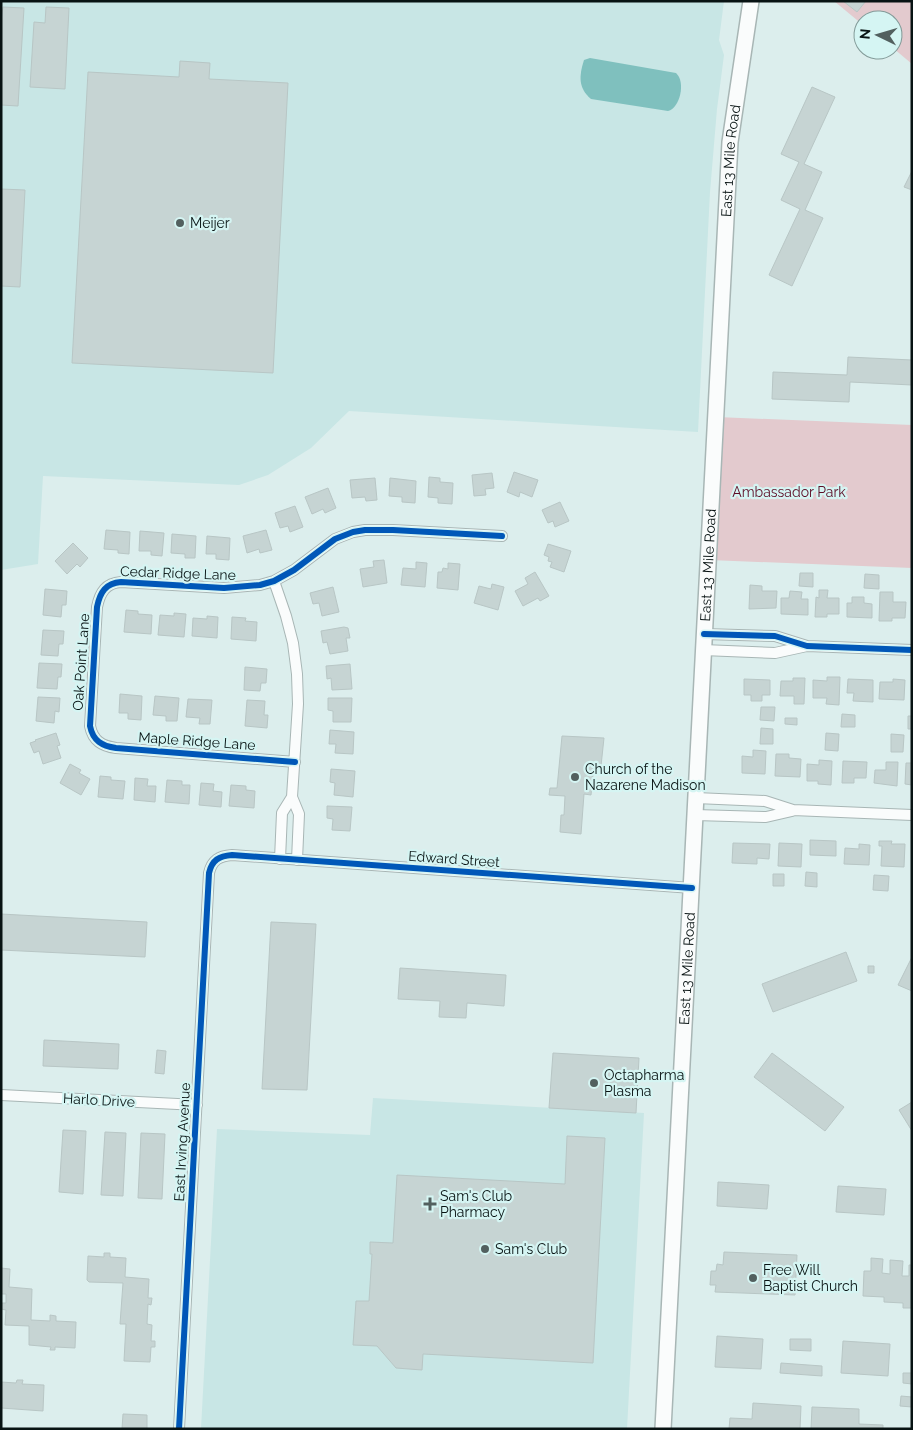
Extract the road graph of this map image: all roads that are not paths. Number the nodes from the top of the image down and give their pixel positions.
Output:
1 (751, 1) edge
2 (502, 536) dead end
3 (274, 581) junction
4 (108, 585) joint
5 (704, 634) junction
6 (808, 646) junction
7 (703, 650) junction
8 (912, 650) edge
9 (98, 742) joint
10 (295, 762) junction
11 (292, 797) junction
12 (696, 798) junction
13 (793, 810) junction
14 (695, 815) junction
15 (912, 815) edge
16 (216, 859) joint
17 (280, 859) junction
18 (296, 860) junction
19 (692, 888) junction
20 (1, 1095) edge
21 (197, 1105) junction
22 (179, 1429) edge
23 (663, 1429) edge

1 - 5 main road, East 13 Mile Road
2 - 3 street, Cedar Ridge Lane
3 - 4 street, Cedar Ridge Lane
3 - 10 street
4 - 9 street, Oak Point Lane
5 - 6 street
5 - 7 main road, East 13 Mile Road
6 - 7 street
6 - 8 street
7 - 12 main road, East 13 Mile Road
9 - 10 street, Maple Ridge Lane
10 - 11 street
11 - 17 street
11 - 18 street
12 - 13 street
12 - 14 main road, East 13 Mile Road
13 - 14 street
13 - 15 street
14 - 19 main road, East 13 Mile Road
16 - 17 street, Edward Street
16 - 21 street, East Irving Avenue
17 - 18 street, Edward Street
18 - 19 street, Edward Street
19 - 23 main road, East 13 Mile Road
20 - 21 street, Harlo Drive
21 - 22 street, East Irving Avenue

